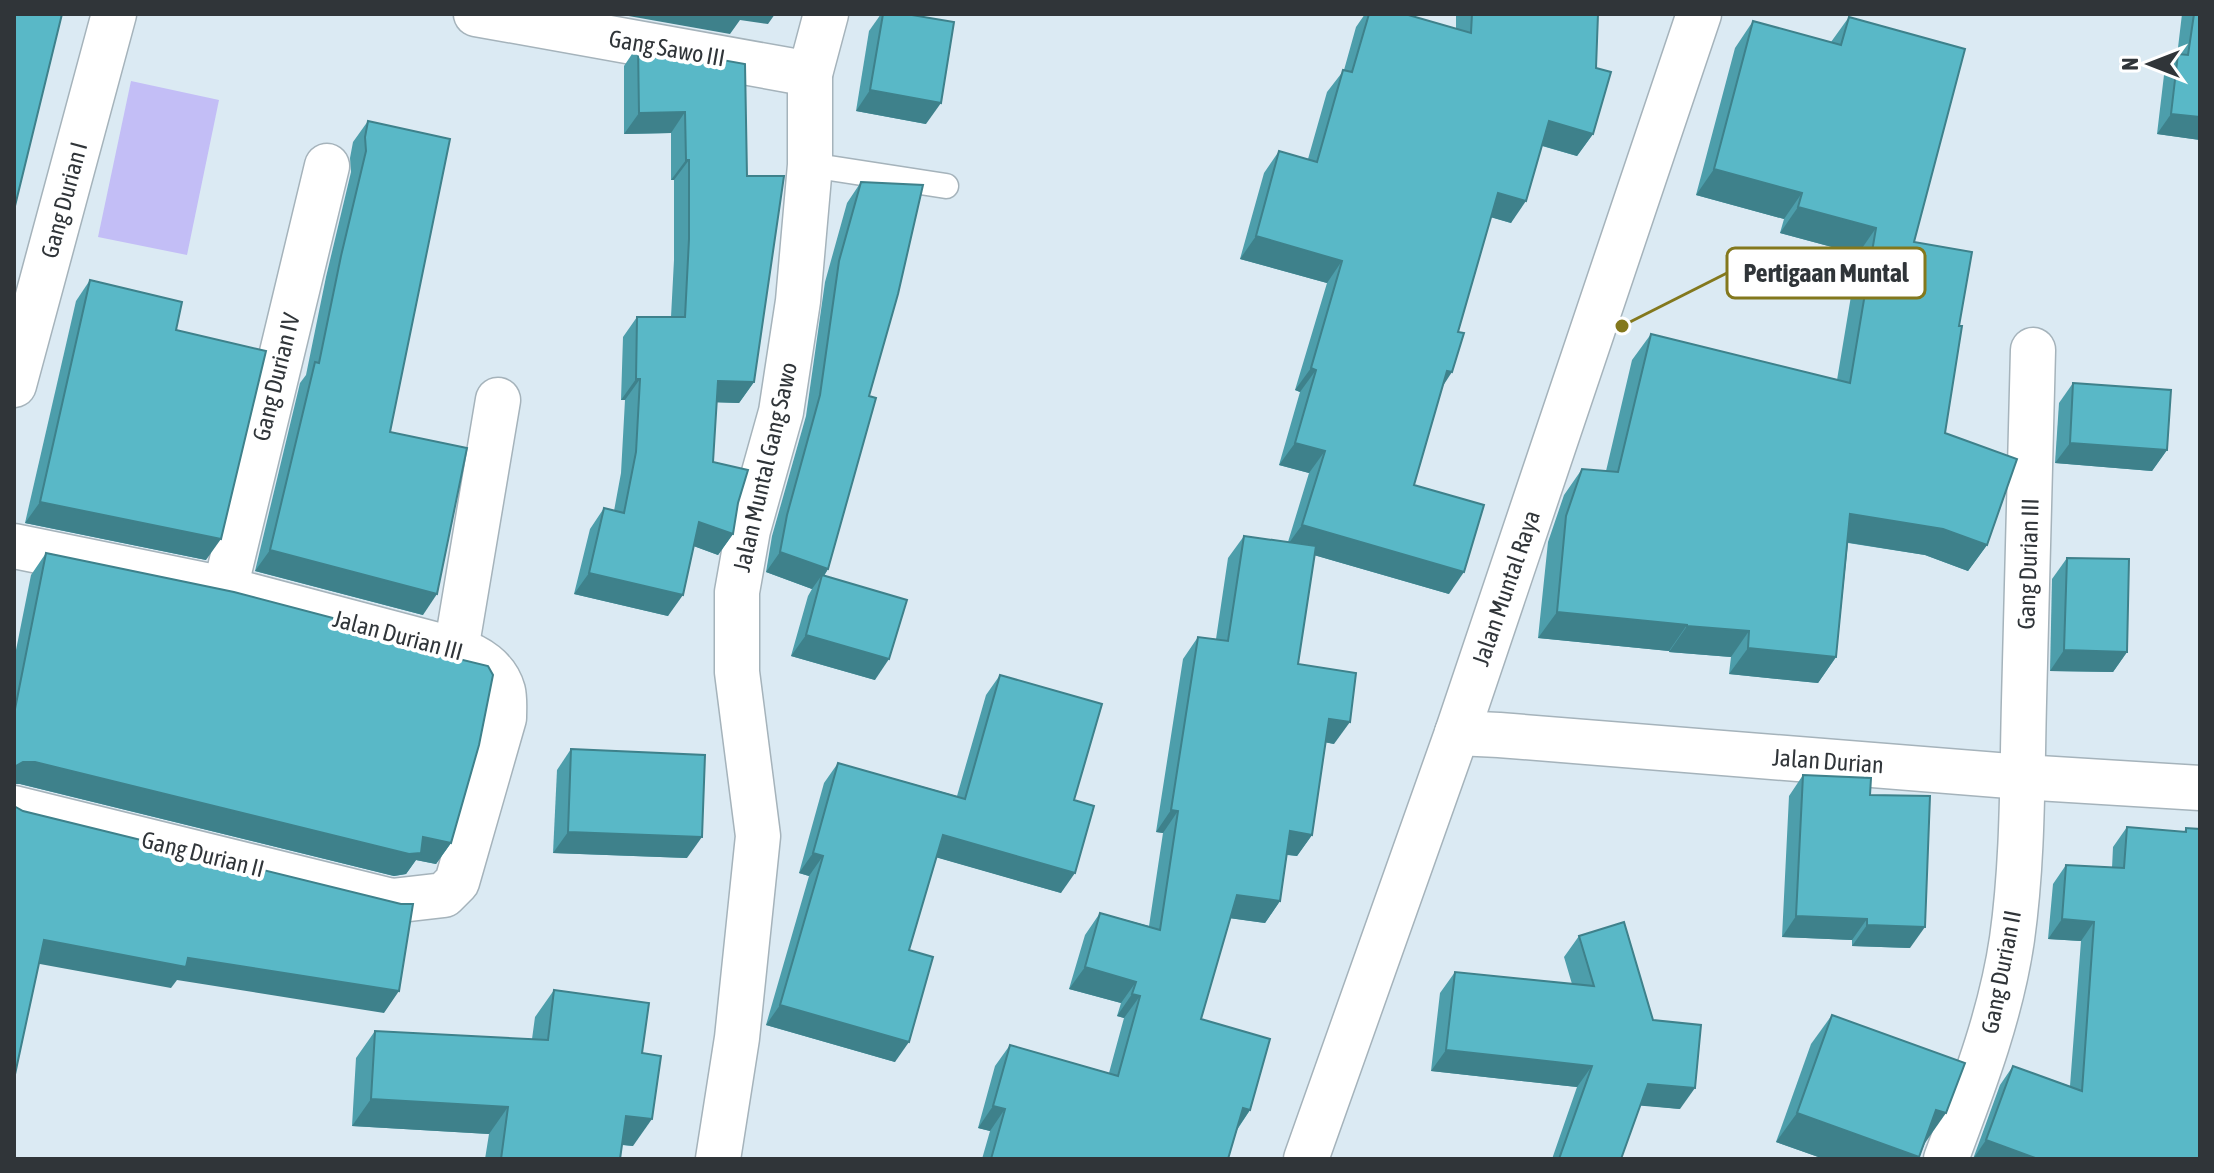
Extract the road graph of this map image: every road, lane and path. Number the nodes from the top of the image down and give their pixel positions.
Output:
1 (114, 14) edge
2 (476, 14) edge
3 (826, 14) edge
4 (1699, 14) edge
5 (810, 74) junction
6 (810, 165) junction
7 (327, 166) dead end
8 (946, 186) dead end
9 (2033, 350) dead end
10 (14, 385) edge
11 (498, 400) dead end
12 (14, 546) edge
13 (225, 589) junction
14 (456, 650) junction
15 (1457, 733) junction
16 (2022, 777) junction
17 (2200, 788) edge
18 (14, 808) edge
19 (392, 901) joint
20 (718, 1159) edge
21 (1306, 1159) edge
22 (1946, 1159) edge

1 - 10 street, Gang Durian I
2 - 5 street, Gang Sawo III
3 - 5 street, Jalan Muntal Gang Sawo
4 - 15 street, Jalan Muntal Raya
5 - 6 street, Jalan Muntal Gang Sawo
6 - 8 lane
6 - 20 street, Jalan Muntal Gang Sawo
7 - 13 street, Gang Durian IV
9 - 16 street, Gang Durian III
11 - 14 street
12 - 13 street, Jalan Durian III
13 - 14 street, Jalan Durian III
14 - 19 street, Jalan Durian III
15 - 16 street, Jalan Durian
15 - 21 street, Jalan Muntal Raya
16 - 17 street, Jalan Durian
16 - 22 street, Gang Durian II
18 - 19 street, Gang Durian II

